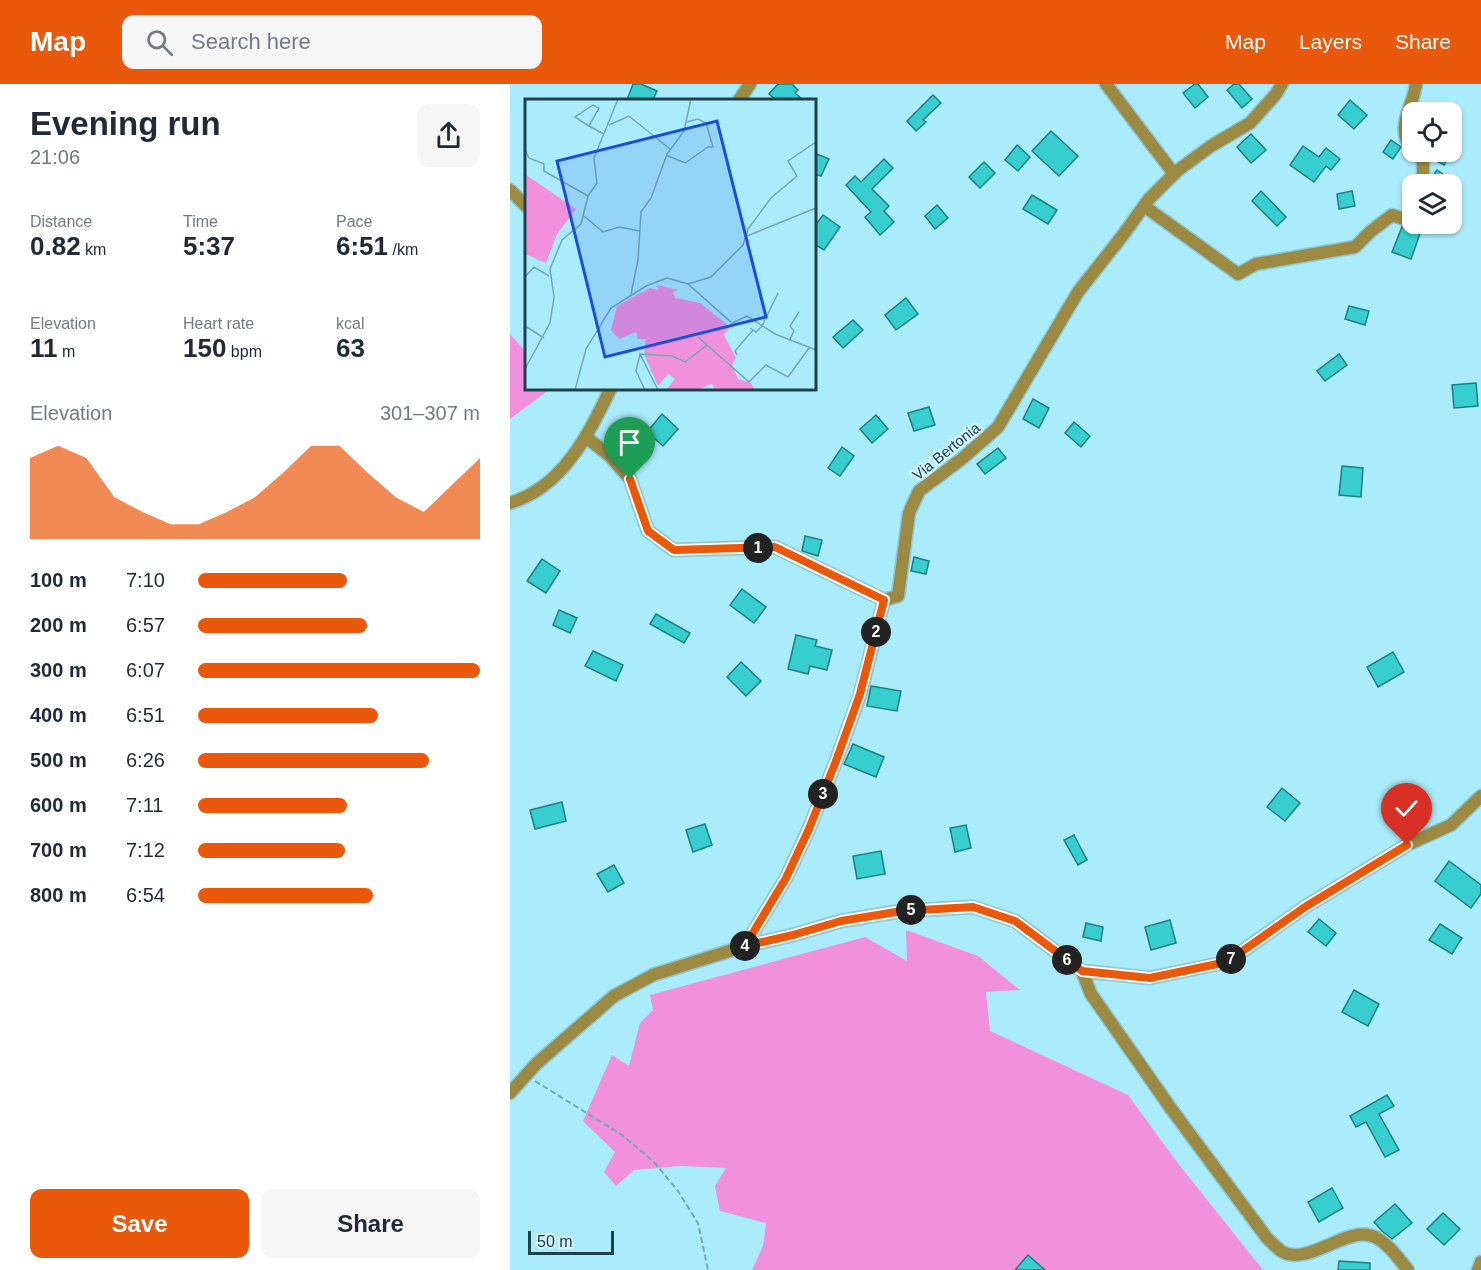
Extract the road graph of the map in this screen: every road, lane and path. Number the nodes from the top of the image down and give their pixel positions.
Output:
1 (750, 84) edge
2 (1106, 84) edge
3 (1282, 84) edge
4 (1416, 84) edge
5 (740, 99) edge
6 (1410, 102) edge
7 (1174, 174) junction
8 (510, 189) edge
9 (525, 205) edge
10 (1144, 206) junction
11 (1402, 218) edge
12 (610, 390) edge
13 (586, 436) junction
14 (510, 503) edge
15 (884, 600) junction
16 (1481, 796) edge
17 (745, 946) junction
18 (1082, 971) junction
19 (526, 1076) junction
20 (510, 1093) edge
21 (1481, 1262) edge
22 (708, 1270) edge
23 (1408, 1270) edge
24 (1478, 1270) edge

1 - 5 street
2 - 7 street
3 - 7 street, Via Bertonia
4 - 6 street
7 - 10 street, Via Bertonia
8 - 9 street
10 - 11 street
10 - 15 street, Via Bertonia
12 - 13 street
13 - 14 street
13 - 15 street
15 - 17 street, Via Bertonia
16 - 18 street
17 - 18 street
17 - 19 street
18 - 23 street
19 - 20 street
19 - 22 path
21 - 24 street

